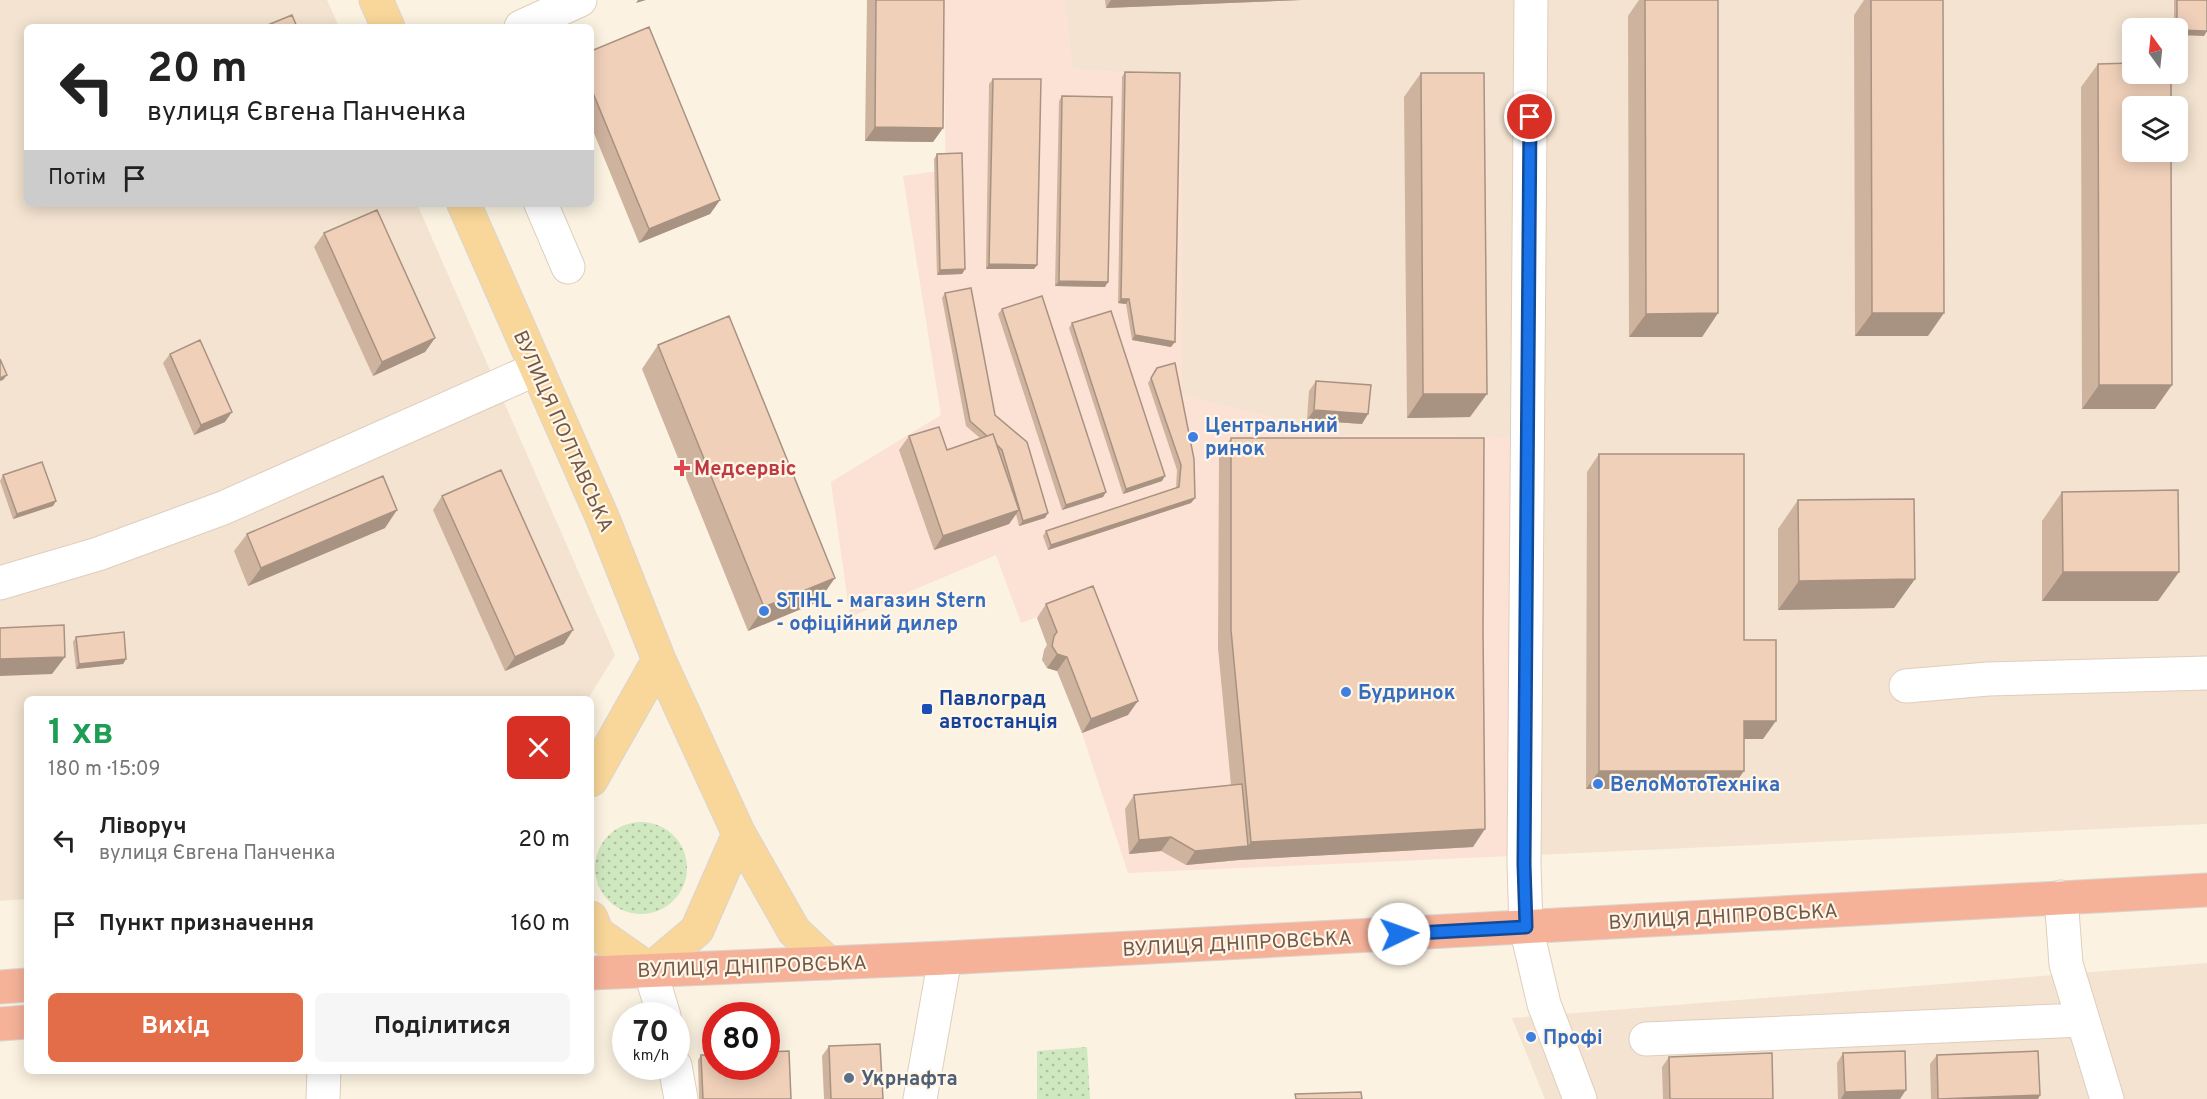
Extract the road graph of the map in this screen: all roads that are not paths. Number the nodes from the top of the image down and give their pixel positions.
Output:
1 (376, 0) edge
2 (580, 0) edge
3 (1531, 0) edge
4 (387, 24) edge
5 (528, 24) edge
6 (465, 207) edge
7 (542, 207) edge
8 (568, 267) dead end
9 (536, 369) junction
10 (2, 577) edge
11 (659, 660) junction
12 (2207, 673) edge
13 (1906, 686) dead end
14 (594, 775) edge
15 (739, 834) junction
16 (2207, 890) edge
17 (2061, 897) junction
18 (594, 926) edge
19 (1526, 927) junction
20 (945, 958) junction
21 (828, 963) junction
22 (650, 970) junction
23 (594, 973) edge
24 (24, 985) edge
25 (0, 987) edge
26 (660, 1002) edge
27 (2081, 1020) junction
28 (24, 1022) edge
29 (0, 1024) edge
30 (1646, 1039) dead end
31 (324, 1074) edge
32 (678, 1080) edge
33 (323, 1099) edge
34 (681, 1099) edge
35 (920, 1099) edge
36 (1580, 1099) edge
37 (2107, 1099) edge

1 - 4 main road
2 - 5 street
3 - 19 street
6 - 9 main road, ВУЛИЦЯ ПОЛТАВСЬКА
7 - 8 street
9 - 10 street
9 - 11 main road, ВУЛИЦЯ ПОЛТАВСЬКА
11 - 14 main road
11 - 15 main road, ВУЛИЦЯ ПОЛТАВСЬКА
12 - 13 street
15 - 21 main road, ВУЛИЦЯ ПОЛТАВСЬКА
15 - 22 main road
16 - 17 highway, ВУЛИЦЯ ДНІПРОВСЬКА
17 - 19 highway, ВУЛИЦЯ ДНІПРОВСЬКА
17 - 27 street
18 - 22 main road
19 - 20 highway, ВУЛИЦЯ ДНІПРОВСЬКА
19 - 36 street
20 - 21 highway, ВУЛИЦЯ ДНІПРОВСЬКА
20 - 35 street
21 - 22 highway, ВУЛИЦЯ ДНІПРОВСЬКА
22 - 23 highway, ВУЛИЦЯ ДНІПРОВСЬКА
22 - 26 street
24 - 25 highway
27 - 30 street
27 - 37 street
28 - 29 highway
31 - 33 street
32 - 34 street

